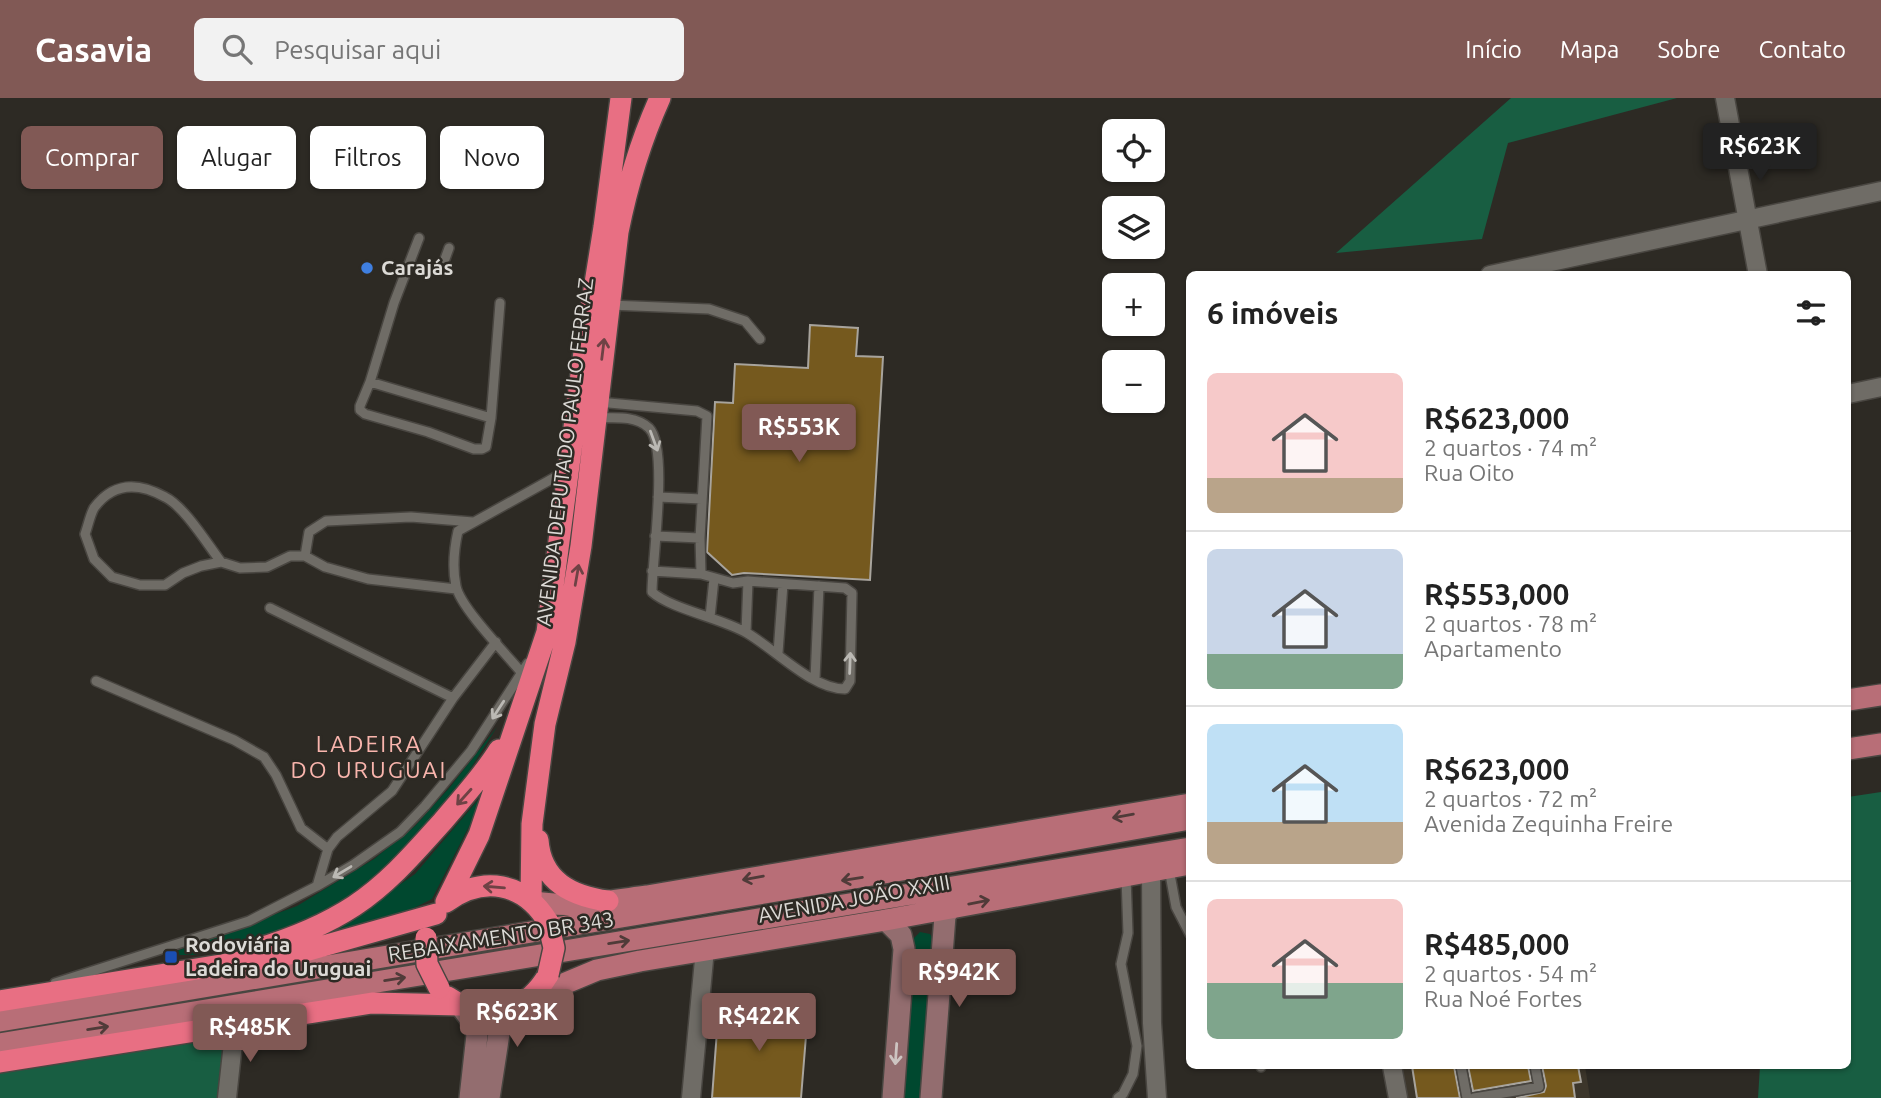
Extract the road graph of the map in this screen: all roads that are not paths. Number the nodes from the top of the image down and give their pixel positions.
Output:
1 (621, 98) edge
2 (660, 98) edge
3 (1725, 98) edge
4 (1881, 191) edge
5 (1748, 220) junction
6 (419, 238) dead end
7 (449, 248) dead end
8 (445, 259) dead end
9 (1509, 271) edge
10 (1758, 271) edge
11 (500, 303) dead end
12 (608, 305) junction
13 (760, 339) dead end
14 (370, 382) junction
15 (1881, 387) edge
16 (1851, 393) edge
17 (597, 410) junction
18 (491, 418) junction
19 (569, 469) junction
20 (658, 497) junction
21 (702, 499) junction
22 (473, 522) junction
23 (655, 536) junction
24 (700, 538) junction
25 (304, 556) junction
26 (222, 562) junction
27 (652, 571) junction
28 (701, 574) junction
29 (714, 579) junction
30 (748, 581) junction
31 (783, 584) junction
32 (819, 586) junction
33 (456, 589) junction
34 (270, 608) dead end
35 (710, 617) junction
36 (547, 632) junction
37 (746, 632) junction
38 (496, 642) junction
39 (778, 653) junction
40 (522, 673) junction
41 (815, 679) junction
42 (96, 681) dead end
43 (1881, 695) edge
44 (453, 698) junction
45 (1851, 700) edge
46 (518, 722) junction
47 (545, 724) junction
48 (1881, 744) edge
49 (1851, 749) edge
50 (1186, 805) edge
51 (1186, 820) edge
52 (328, 849) junction
53 (1186, 849) edge
54 (1186, 864) edge
55 (920, 867) joint
56 (1160, 869) junction
57 (1126, 875) junction
58 (317, 886) junction
59 (950, 897) junction
60 (531, 901) junction
61 (608, 901) junction
62 (441, 908) junction
63 (886, 920) junction
64 (1186, 926) edge
65 (705, 949) junction
66 (188, 971) junction
67 (0, 1001) edge
68 (524, 1002) junction
69 (460, 1005) junction
70 (0, 1021) edge
71 (235, 1025) junction
72 (0, 1044) edge
73 (0, 1062) edge
74 (1393, 1069) edge
75 (1462, 1069) edge
76 (1536, 1069) edge
77 (227, 1098) edge
78 (470, 1098) edge
79 (489, 1098) edge
80 (691, 1098) edge
81 (892, 1098) edge
82 (931, 1098) edge
83 (1118, 1098) edge
84 (1157, 1098) edge
85 (1398, 1098) edge
86 (1467, 1098) edge
87 (1474, 1098) edge

1 - 19 highway, AVENIDA DEPUTADO PAULO FERRAZ
2 - 12 highway, AVENIDA DEPUTADO PAULO FERRAZ
3 - 5 street
4 - 5 street
5 - 9 street
5 - 10 street
6 - 14 lane
7 - 8 lane
11 - 18 lane
12 - 13 lane
17 -> 12 highway, AVENIDA DEPUTADO PAULO FERRAZ
14 - 18 lane
14 - 18 lane
15 - 16 street
17 -> 20 lane
17 - 21 lane
47 -> 17 highway, AVENIDA DEPUTADO PAULO FERRAZ
19 - 22 lane
19 - 36 highway, AVENIDA DEPUTADO PAULO FERRAZ
20 - 21 lane
20 - 23 lane
21 - 24 lane
22 - 25 lane
22 - 33 lane
23 - 24 lane
23 - 27 lane
24 - 28 lane
25 - 26 lane
25 - 33 lane
26 - 26 lane
27 - 28 lane
27 - 35 lane
28 - 29 lane
29 - 30 lane
29 - 35 lane
30 - 31 lane
30 - 37 lane
31 - 32 lane
31 - 39 lane
32 - 41 lane
41 -> 32 lane
33 - 38 lane
34 - 44 lane
35 - 37 lane
36 - 40 lane, AVENIDA DEPUTADO PAULO FERRAZ
36 - 46 highway, AVENIDA DEPUTADO PAULO FERRAZ
37 - 39 lane
38 - 40 lane
38 - 44 lane
39 - 41 lane
40 -> 58 lane, AVENIDA DEPUTADO PAULO FERRAZ
42 - 52 lane
43 - 45 main road
44 - 52 lane
46 - 62 highway, AVENIDA DEPUTADO PAULO FERRAZ
46 -> 66 highway
47 - 60 highway, AVENIDA DEPUTADO PAULO FERRAZ
47 - 61 highway
48 - 49 main road
50 -> 61 main road, AVENIDA JOÃO XXIII
51 - 55 main road, AVENIDA JOÃO XXIII
52 - 58 lane
53 - 59 main road, AVENIDA JOÃO XXIII
54 - 56 main road, AVENIDA JOÃO XXIII
55 -> 70 main road, REBAIXAMENTO BR 343
56 - 57 main road, AVENIDA JOÃO XXIII
56 - 64 lane
56 - 84 street
59 -> 57 main road, AVENIDA JOÃO XXIII
57 - 83 lane
58 - 67 lane, AVENIDA DEPUTADO PAULO FERRAZ
59 - 63 main road, AVENIDA JOÃO XXIII
72 -> 59 main road, REBAIXAMENTO BR 343
59 - 82 street
60 - 61 main road, AVENIDA JOÃO XXIII
60 -> 62 highway
60 - 68 highway, bridge
62 - 66 highway
62 - 69 highway, bridge
63 - 65 main road, AVENIDA JOÃO XXIII
63 -> 81 street
65 - 68 main road, AVENIDA JOÃO XXIII
65 - 80 street
66 - 67 highway
68 - 69 highway
68 - 79 street
69 - 71 highway
69 - 78 street
71 - 73 highway
71 - 77 street
74 - 85 street
75 - 86 lane
76 - 87 lane

